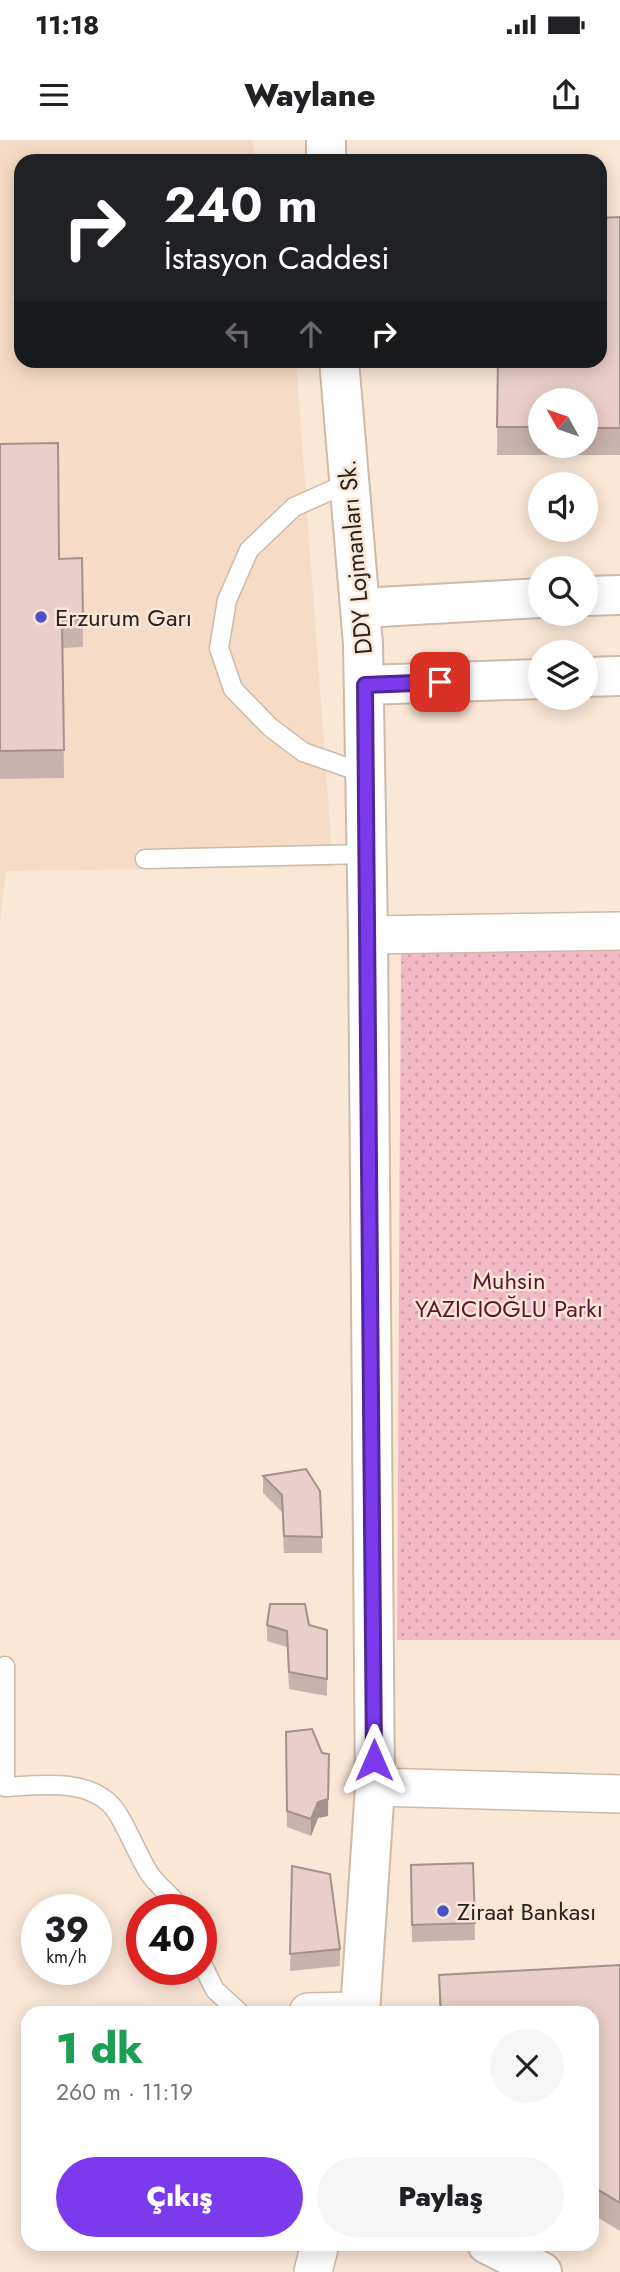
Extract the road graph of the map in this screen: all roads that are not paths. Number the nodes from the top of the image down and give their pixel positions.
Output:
1 (340, 368) edge
2 (350, 482) junction
3 (620, 595) edge
4 (598, 596) edge
5 (528, 599) edge
6 (361, 608) junction
7 (620, 676) edge
8 (598, 677) edge
9 (528, 679) edge
10 (365, 685) junction
11 (366, 774) junction
12 (367, 854) junction
13 (145, 859) dead end
14 (620, 931) edge
15 (368, 935) junction
16 (5, 1666) dead end
17 (375, 1787) junction
18 (620, 1794) edge
19 (172, 1894) edge
20 (212, 1985) edge
21 (232, 2006) edge
22 (360, 2006) edge
23 (318, 2251) edge
24 (500, 2251) edge
25 (313, 2272) edge
26 (542, 2272) edge

1 - 2 street, DDY Lojmanları Sk.
2 - 6 street, DDY Lojmanları Sk.
2 - 11 lane
3 - 4 street
5 - 6 street
6 - 10 street, DDY Lojmanları Sk.
7 - 8 street
9 - 10 street
10 - 11 street, DDY Lojmanları Sk.
11 - 12 street, DDY Lojmanları Sk.
12 - 13 lane
12 - 15 street, DDY Lojmanları Sk.
14 - 15 street
15 - 17 street, DDY Lojmanları Sk.
16 - 19 lane
17 - 18 street
17 - 22 street, DDY Lojmanları Sk.
20 - 21 lane
23 - 25 street
24 - 26 street

